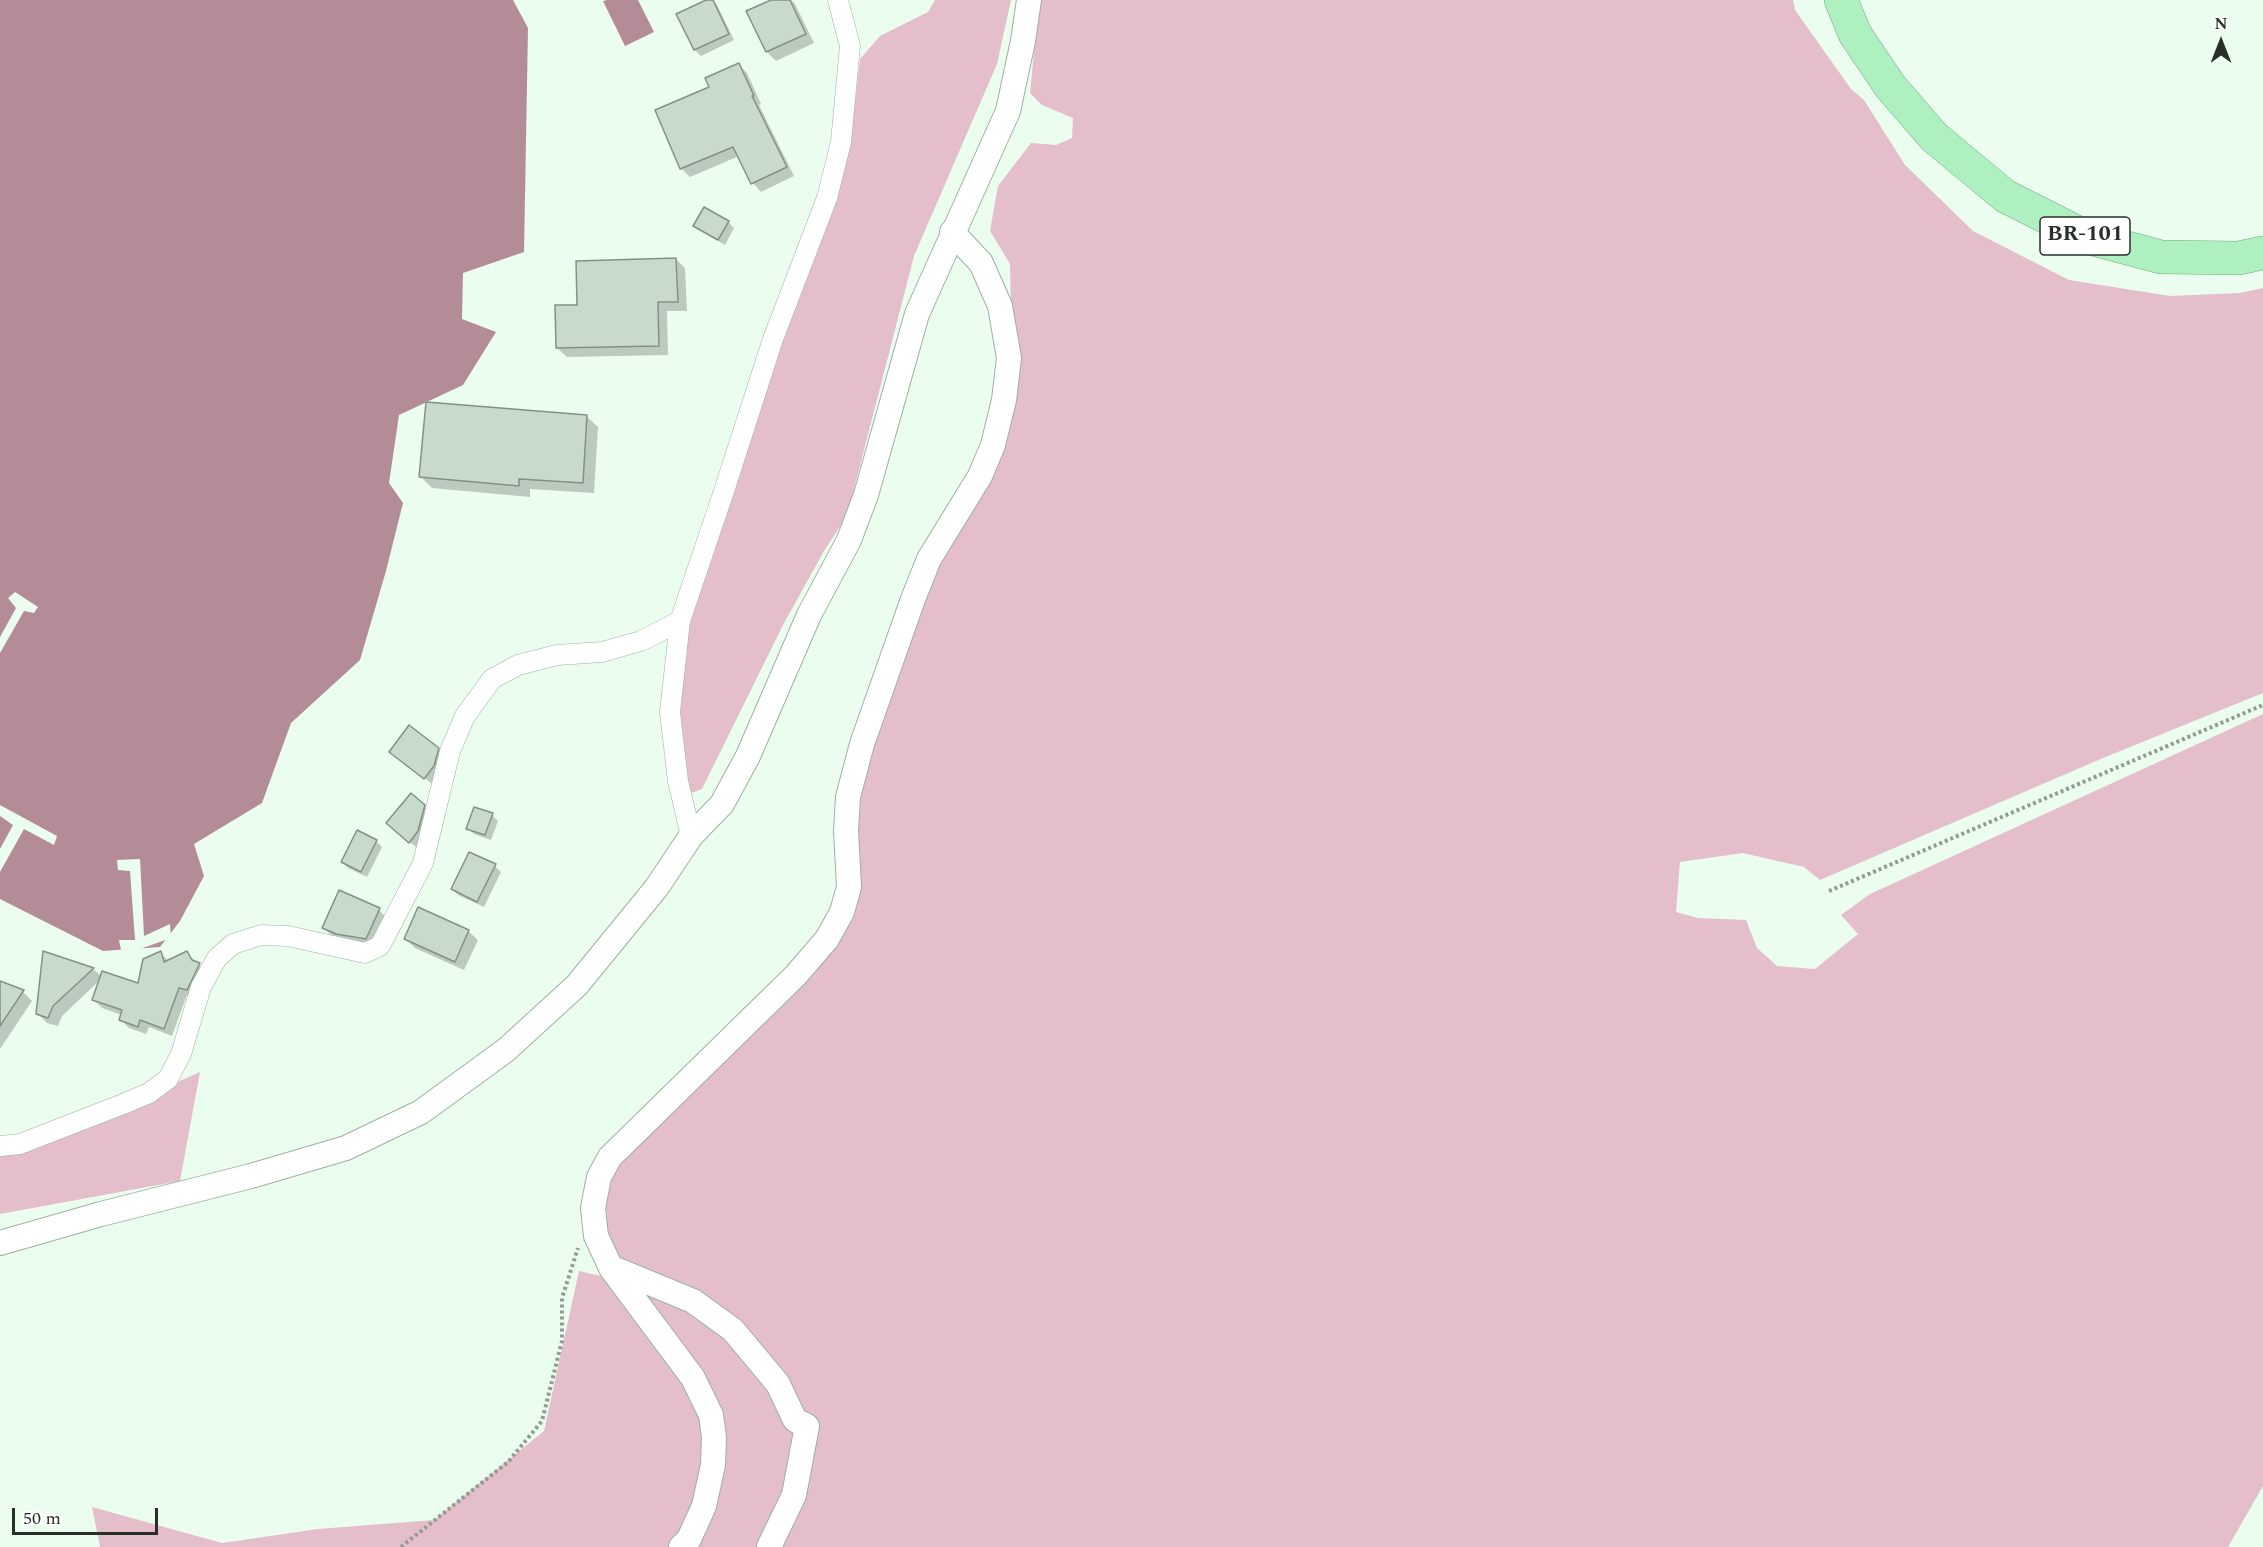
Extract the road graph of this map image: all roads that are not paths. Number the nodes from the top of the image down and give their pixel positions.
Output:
1 (838, 0) edge
2 (1029, 0) edge
3 (1841, 0) edge
4 (952, 232) junction
5 (2263, 253) edge
6 (680, 621) junction
7 (691, 836) junction
8 (0, 1146) edge
9 (0, 1243) edge
10 (611, 1268) junction
11 (681, 1547) edge
12 (769, 1547) edge

1 - 6 street
2 - 4 street
3 - 5 highway, BR-101
4 - 7 street
4 - 10 street
6 - 7 street
6 - 8 street
7 - 9 street
10 - 11 street
10 - 12 street

